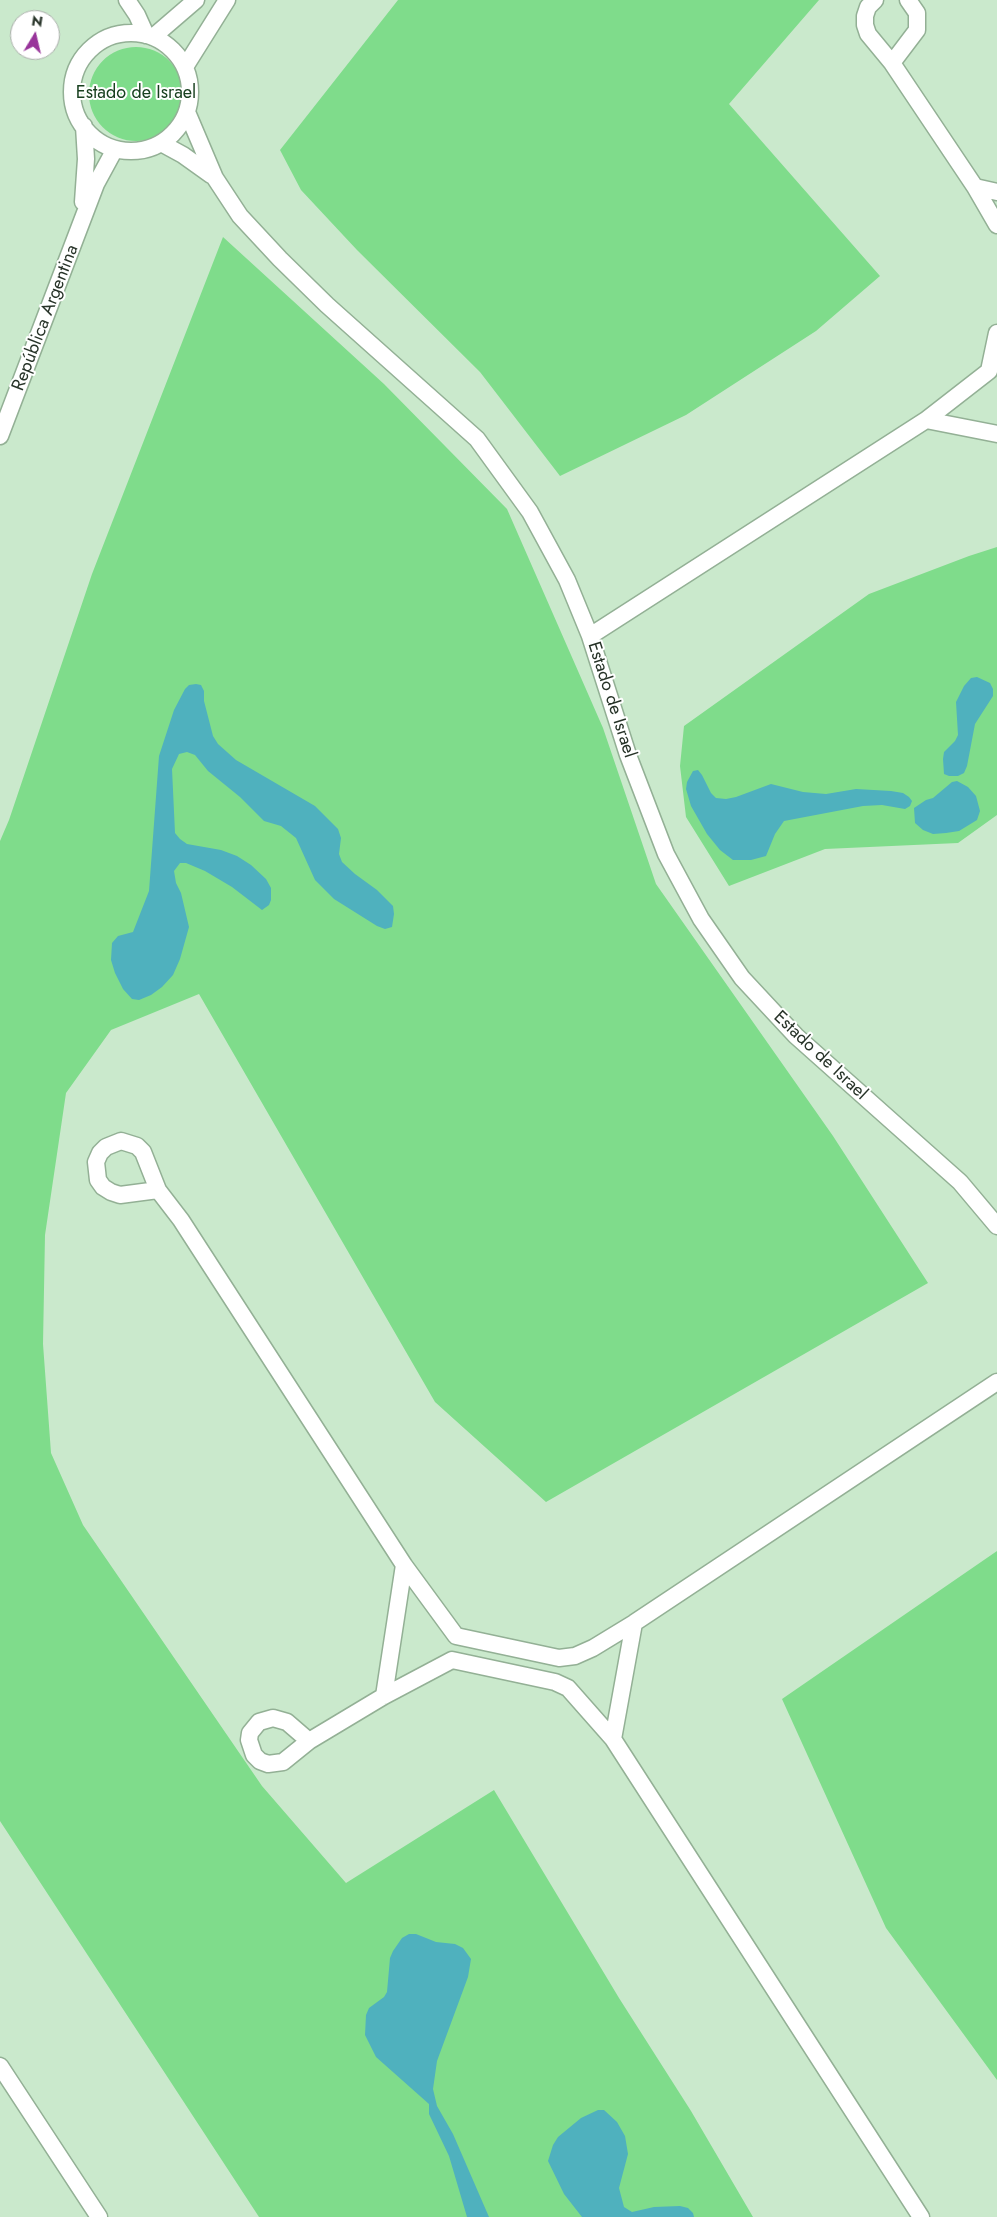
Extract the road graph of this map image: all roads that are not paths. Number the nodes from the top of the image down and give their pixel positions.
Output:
1 (127, 0) edge
2 (196, 0) edge
3 (227, 0) edge
4 (875, 0) edge
5 (908, 0) edge
6 (149, 36) junction
7 (892, 63) junction
8 (185, 67) junction
9 (187, 112) junction
10 (84, 126) junction
11 (161, 143) junction
12 (115, 148) junction
13 (215, 178) junction
14 (975, 187) junction
15 (997, 192) edge
16 (997, 225) edge
17 (80, 229) junction
18 (997, 333) edge
19 (993, 372) edge
20 (926, 420) junction
21 (997, 434) edge
22 (0, 436) edge
23 (590, 636) junction
24 (158, 1190) dead end
25 (992, 1209) edge
26 (997, 1226) edge
27 (997, 1382) edge
28 (404, 1565) junction
29 (634, 1623) junction
30 (456, 1636) junction
31 (559, 1658) junction
32 (452, 1660) junction
33 (555, 1682) junction
34 (384, 1696) junction
35 (613, 1739) junction
36 (309, 1740) dead end
37 (0, 2066) edge
38 (922, 2216) edge
39 (100, 2217) edge

1 - 6 street
2 - 6 street
3 - 8 street
4 - 7 street
5 - 7 street
6 - 8 street
6 - 10 street
7 - 14 street
8 - 9 street
9 - 11 street
9 - 13 street, Estado de Israel
10 - 12 street
10 - 17 street, República Argentina
11 - 12 street
11 - 13 street, Estado de Israel
12 - 17 street, República Argentina
13 - 23 street, Estado de Israel
14 - 15 street
14 - 16 street
17 - 22 street, República Argentina
18 - 19 street
19 - 20 street
20 - 21 street
20 - 23 street
23 - 25 street, Estado de Israel
24 - 28 street
25 - 26 street, Estado de Israel
27 - 29 street
28 - 30 street
28 - 34 street
29 - 31 street
29 - 35 street
30 - 31 street
30 - 32 street
31 - 33 street
32 - 33 street
32 - 34 street
33 - 35 street
34 - 36 street
35 - 38 street
37 - 39 street

